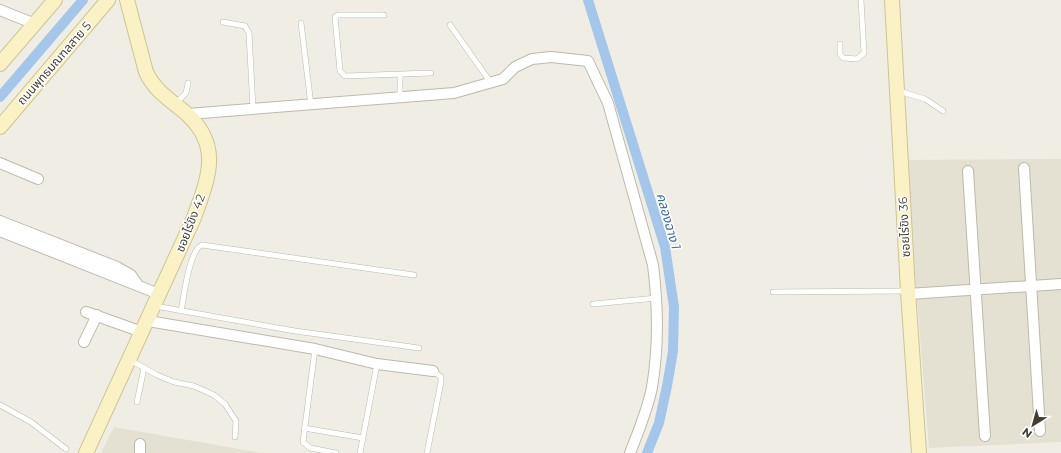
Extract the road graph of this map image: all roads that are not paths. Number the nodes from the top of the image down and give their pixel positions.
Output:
1 (55, 0) edge
2 (108, 0) edge
3 (127, 0) edge
4 (861, 0) edge
5 (892, 0) edge
6 (0, 10) edge
7 (384, 15) dead end
8 (223, 22) dead end
9 (301, 23) dead end
10 (35, 24) junction
11 (450, 25) dead end
12 (840, 44) dead end
13 (0, 64) edge
14 (432, 73) dead end
15 (400, 75) junction
16 (188, 83) dead end
17 (492, 83) junction
18 (897, 91) junction
19 (400, 97) junction
20 (175, 104) junction
21 (311, 105) junction
22 (253, 109) junction
23 (943, 111) dead end
24 (188, 114) junction
25 (0, 127) edge
26 (0, 163) edge
27 (1024, 168) dead end
28 (968, 171) dead end
29 (38, 179) dead end
30 (0, 221) edge
31 (0, 231) edge
32 (414, 275) dead end
33 (1061, 284) edge
34 (140, 286) junction
35 (1031, 286) junction
36 (975, 290) junction
37 (773, 292) dead end
38 (908, 292) junction
39 (657, 298) junction
40 (157, 300) junction
41 (593, 304) dead end
42 (181, 311) junction
43 (86, 312) dead end
44 (97, 315) junction
45 (145, 327) junction
46 (84, 342) dead end
47 (419, 348) dead end
48 (316, 349) junction
49 (129, 359) junction
50 (377, 364) junction
51 (144, 368) junction
52 (433, 371) joint
53 (137, 402) dead end
54 (0, 406) edge
55 (304, 428) junction
56 (1040, 432) dead end
57 (986, 436) dead end
58 (235, 437) dead end
59 (363, 438) junction
60 (66, 448) dead end
61 (86, 453) edge
62 (336, 453) edge
63 (360, 453) edge
64 (427, 453) edge
65 (630, 453) edge
66 (919, 453) edge

1 - 10 street
2 - 25 street, ถนนพุทธมณฑลสาย 5
3 - 20 street, ซอยไร่ขิง 42
4 - 12 lane
5 - 18 street, ซอยไร่ขิง 36
6 - 10 street
7 - 15 lane
8 - 22 lane
9 - 21 lane
10 - 13 street
11 - 17 lane
14 - 15 lane
15 - 19 lane
16 - 20 lane
17 - 19 street
17 - 39 street
18 - 23 lane
18 - 38 street, ซอยไร่ขิง 36
19 - 21 street
20 - 24 street, ซอยไร่ขิง 42
21 - 22 street
22 - 24 street
24 - 40 street, ซอยไร่ขิง 42
26 - 29 street
27 - 35 street
28 - 36 street
30 - 34 street
31 - 34 street
32 - 42 lane
33 - 35 street
34 - 40 street
35 - 36 street
35 - 56 street
36 - 38 street
36 - 57 street
37 - 38 lane
38 - 66 street, ซอยไร่ขิง 36
39 - 41 lane
39 - 65 street
40 - 42 lane
40 - 45 street, ซอยไร่ขิง 42
42 - 47 lane
43 - 44 street
44 - 45 street
44 - 46 street
45 - 48 street
45 - 49 street, ซอยไร่ขิง 42
48 - 50 street
48 - 55 lane
49 - 51 lane
49 - 61 street, ซอยไร่ขิง 42
50 - 52 street
50 - 59 lane
51 - 53 lane
51 - 58 lane
52 - 64 lane
54 - 60 lane
55 - 59 lane
55 - 62 lane
59 - 63 lane

